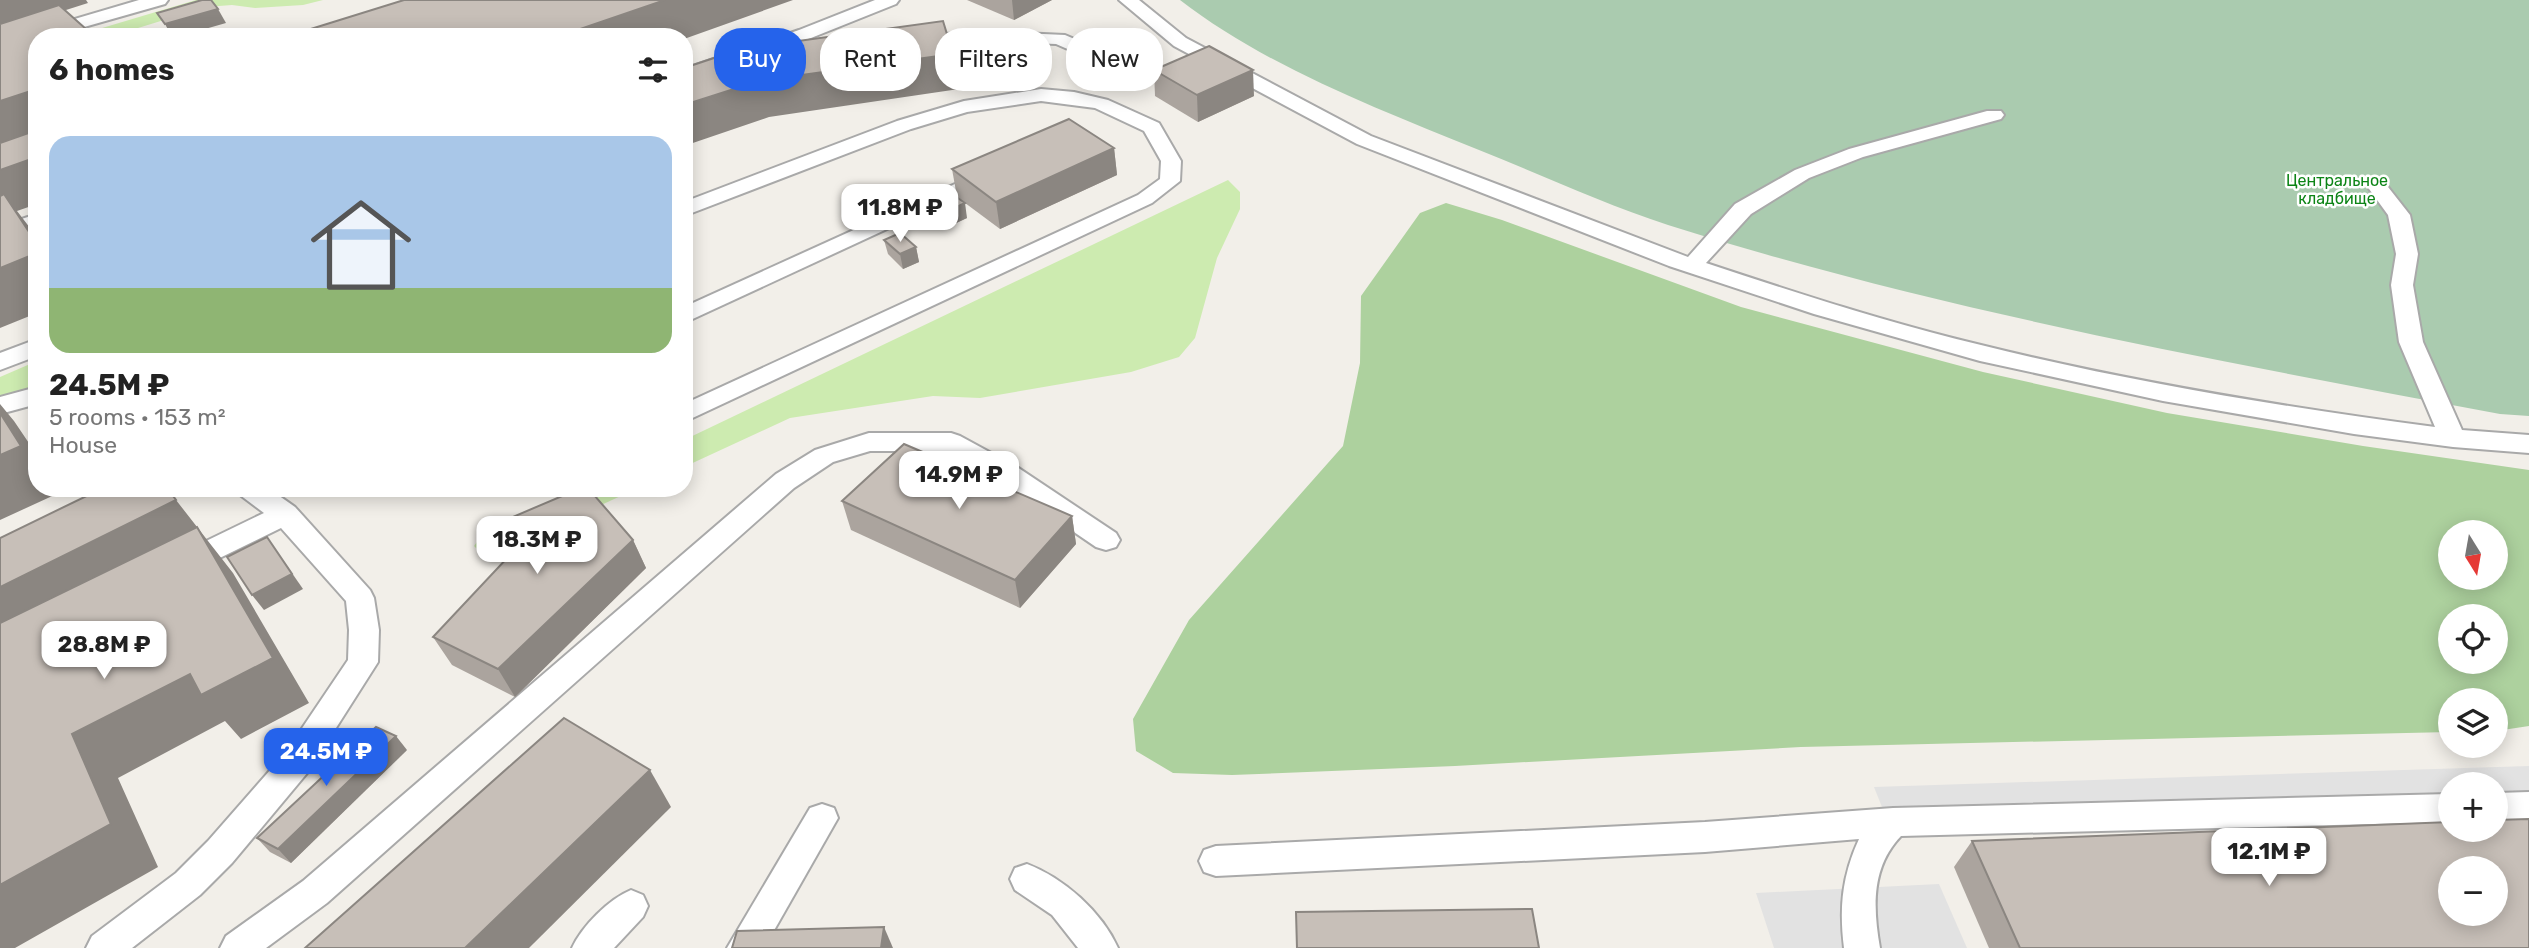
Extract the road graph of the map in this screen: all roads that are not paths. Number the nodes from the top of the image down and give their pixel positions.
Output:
1 (158, 0) edge
2 (890, 0) edge
3 (1128, 0) edge
4 (55, 28) edge
5 (806, 32) edge
6 (28, 37) edge
7 (921, 40) edge
8 (1066, 42) edge
9 (0, 47) edge
10 (714, 65) edge
11 (693, 72) edge
12 (1994, 115) dead end
13 (996, 172) edge
14 (2374, 182) dead end
15 (693, 207) edge
16 (28, 223) edge
17 (0, 234) edge
18 (1692, 266) junction
19 (693, 312) edge
20 (28, 351) edge
21 (0, 362) edge
22 (28, 398) edge
23 (0, 406) edge
24 (693, 410) edge
25 (2453, 438) junction
26 (2529, 444) edge
27 (262, 497) edge
28 (285, 514) junction
29 (1106, 540) dead end
30 (161, 574) edge
31 (2529, 806) edge
32 (2508, 807) edge
33 (2438, 808) edge
34 (822, 818) dead end
35 (1893, 822) junction
36 (1216, 861) dead end
37 (1027, 879) dead end
38 (631, 906) dead end
39 (104, 948) edge
40 (238, 948) edge
41 (590, 948) edge
42 (744, 948) edge
43 (1100, 948) edge
44 (1862, 948) edge

1 - 4 lane
2 - 5 lane
3 - 18 lane
6 - 9 lane
7 - 8 lane
10 - 11 lane
12 - 18 lane
13 - 19 lane
14 - 25 lane
15 - 24 lane
16 - 17 lane
18 - 25 lane
20 - 21 lane
22 - 23 lane
25 - 26 lane
27 - 28 lane
28 - 30 lane
28 - 39 lane
29 - 40 lane
31 - 32 lane
33 - 35 lane
34 - 42 lane
35 - 36 lane
35 - 44 lane
37 - 43 lane
38 - 41 lane

